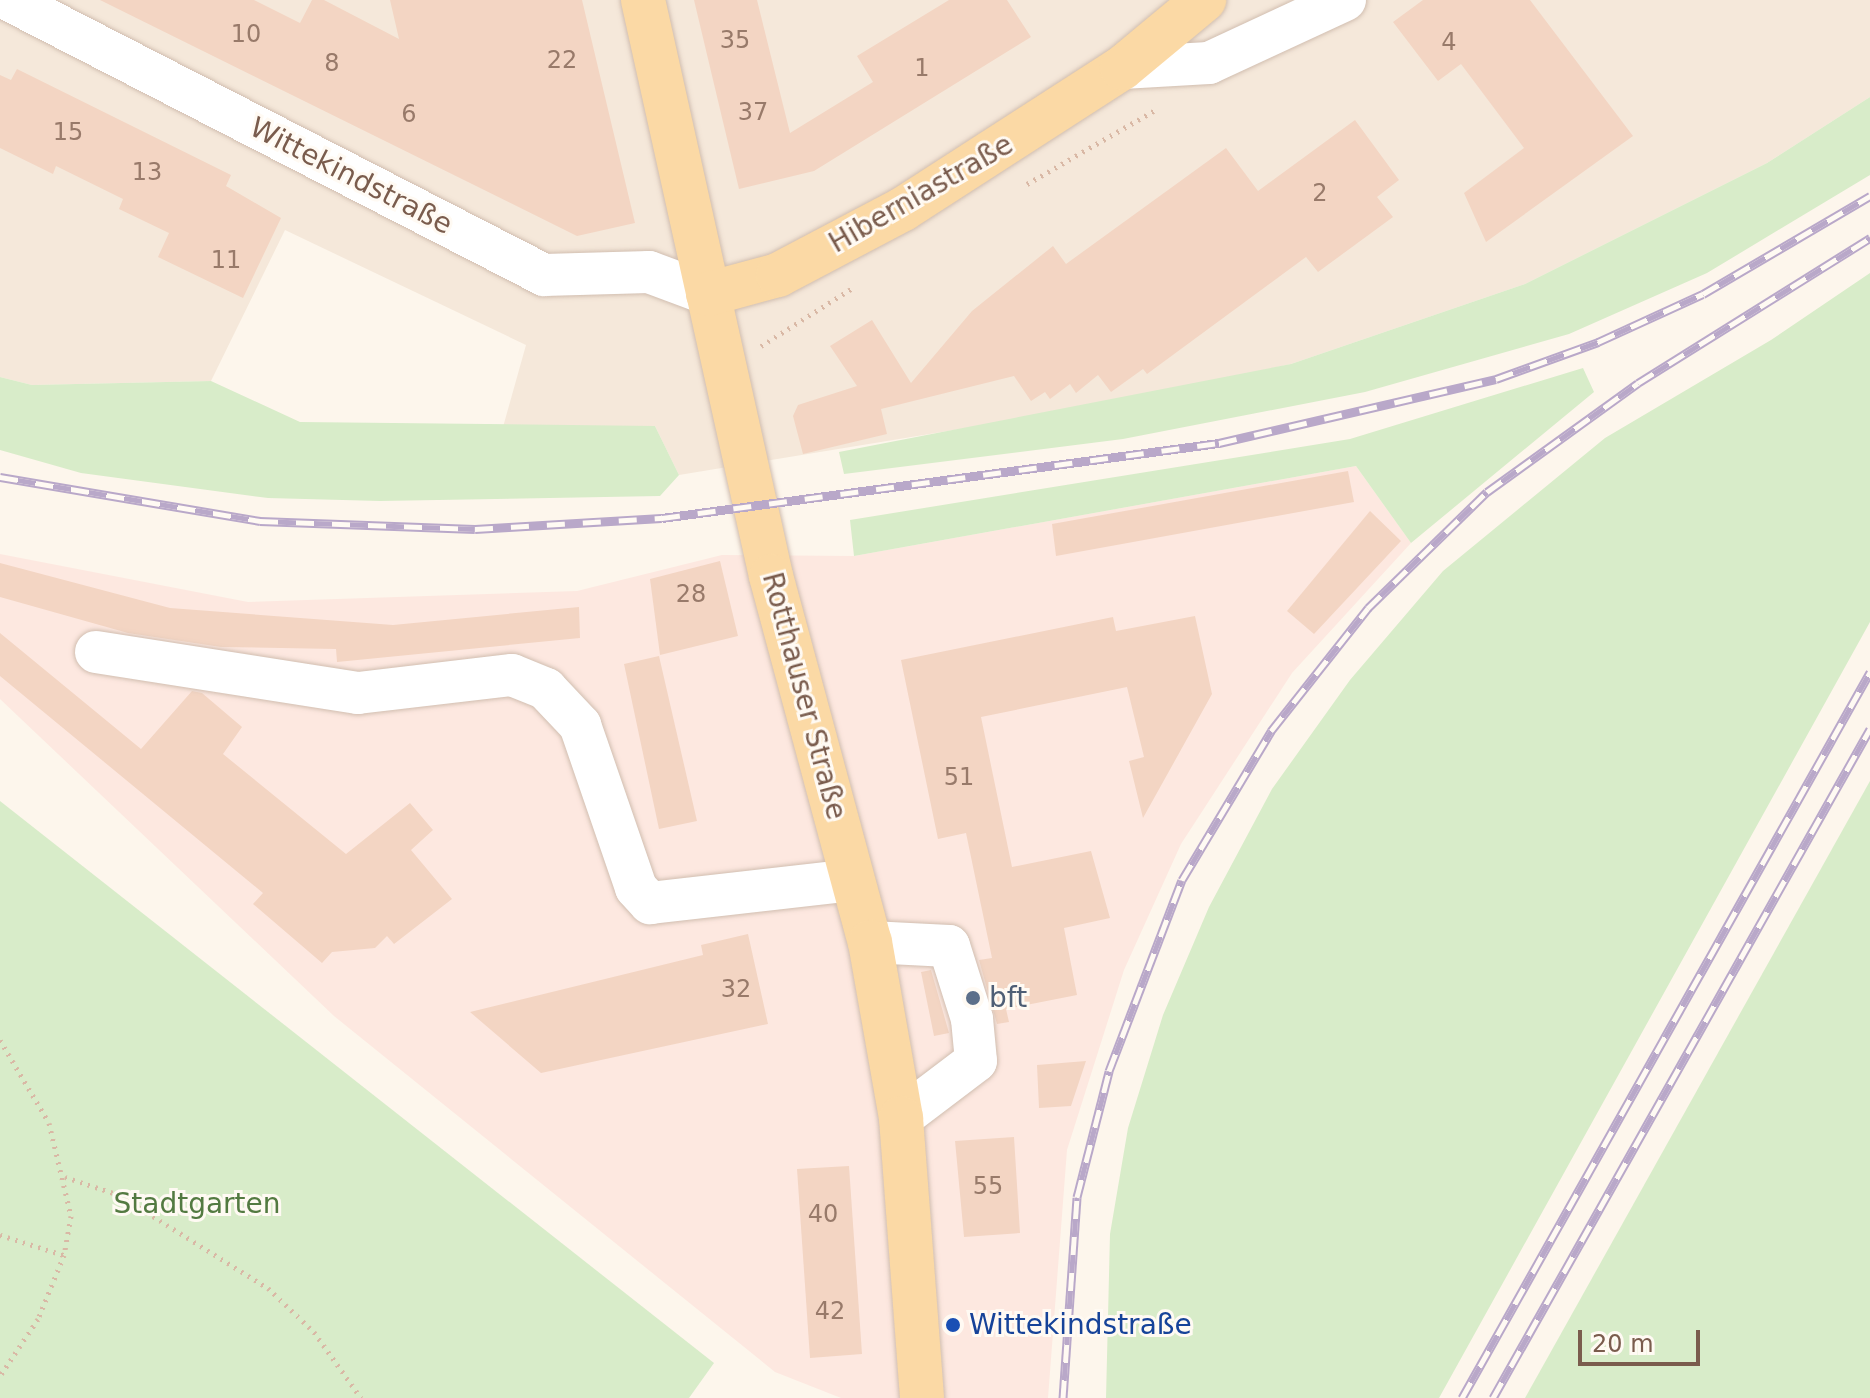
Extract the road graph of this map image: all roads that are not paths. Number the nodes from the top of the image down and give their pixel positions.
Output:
1 (9, 0) edge
2 (643, 0) edge
3 (1204, 0) edge
4 (1345, 0) edge
5 (1122, 68) junction
6 (708, 294) junction
7 (96, 652) dead end
8 (853, 880) junction
9 (870, 942) junction
10 (901, 1118) junction
11 (922, 1398) edge

1 - 6 street, Wittekindstraße
2 - 6 main road, Rotthauser Straße
3 - 5 main road, Hiberniastraße
4 - 5 street, Hiberniastraße
5 - 6 main road, Hiberniastraße
6 - 8 main road, Rotthauser Straße
7 - 8 street
8 - 9 main road, Rotthauser Straße
9 - 10 main road, Rotthauser Straße
9 - 10 street
10 - 11 main road, Rotthauser Straße

